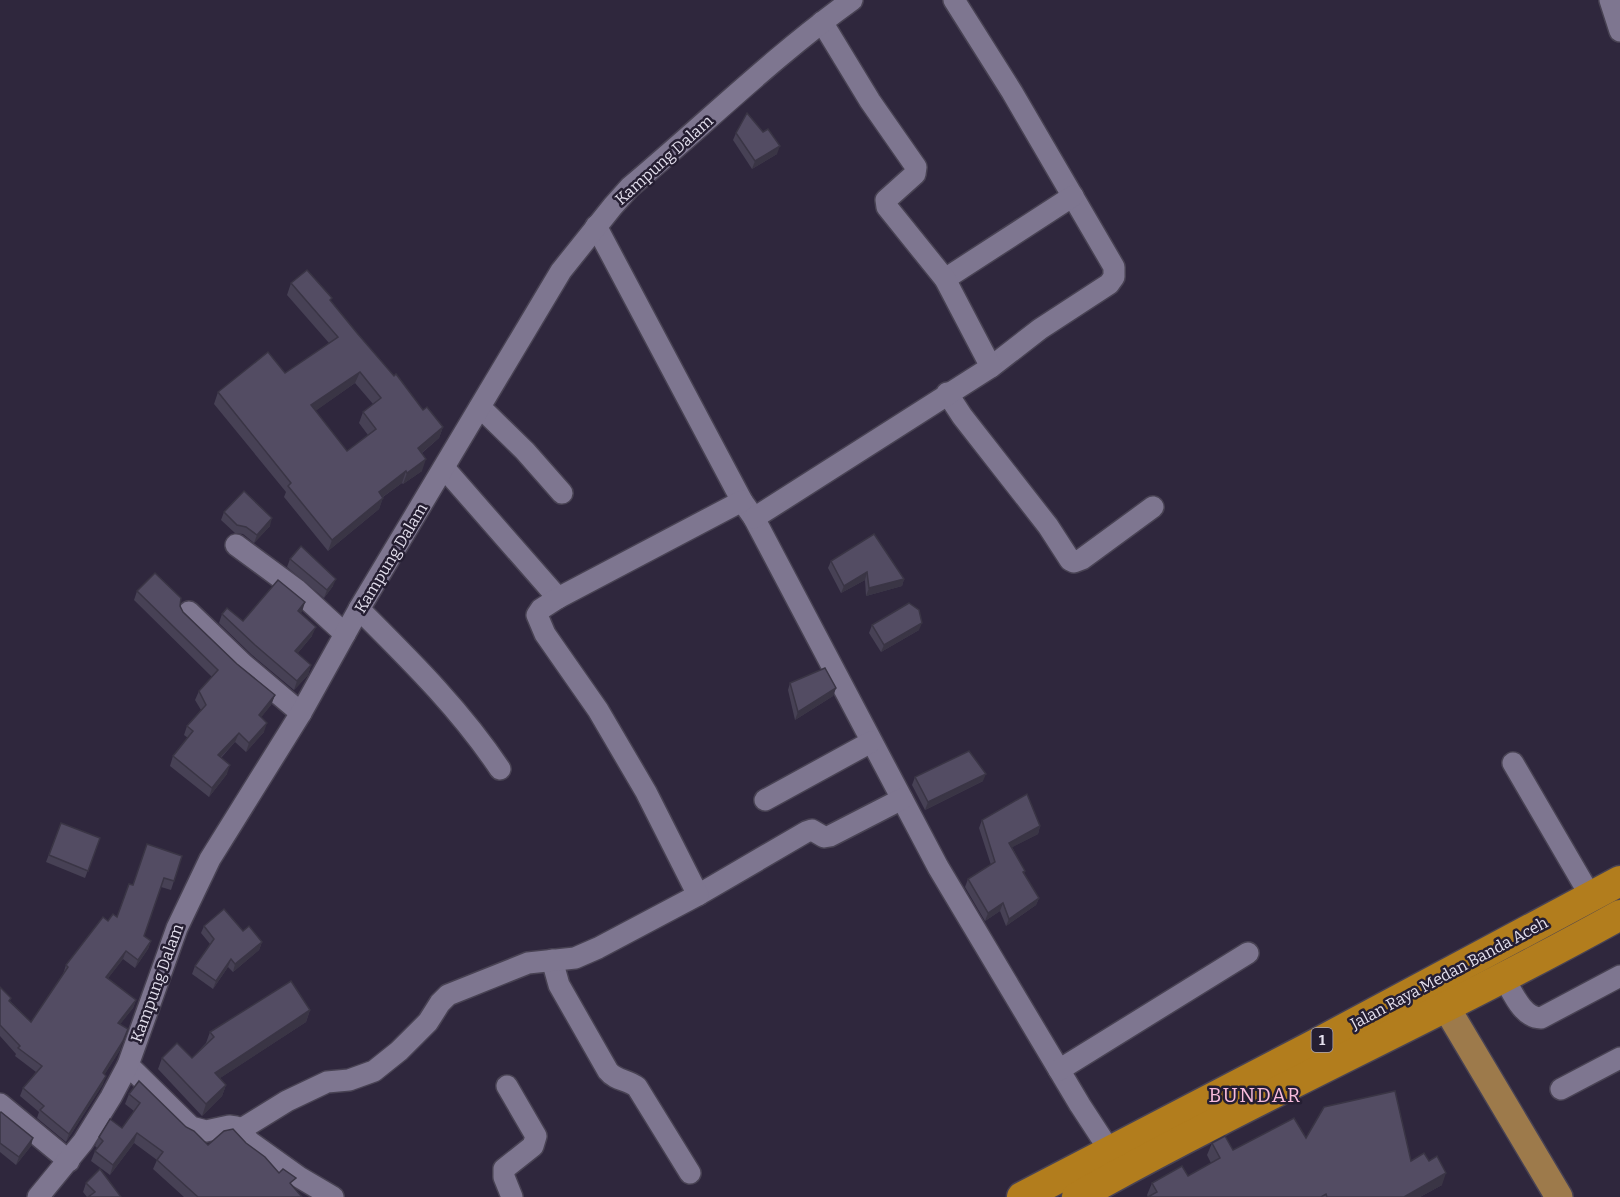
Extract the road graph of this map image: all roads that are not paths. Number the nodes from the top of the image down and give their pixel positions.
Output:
1 (852, 0) edge
2 (954, 0) edge
3 (1610, 0) edge
4 (822, 22) junction
5 (1620, 32) edge
6 (1073, 196) junction
7 (596, 226) junction
8 (945, 279) junction
9 (991, 367) junction
10 (947, 393) junction
11 (480, 407) junction
12 (444, 469) junction
13 (562, 493) dead end
14 (1153, 507) dead end
15 (748, 510) junction
16 (236, 545) dead end
17 (558, 598) junction
18 (359, 609) junction
19 (189, 612) dead end
20 (345, 634) junction
21 (301, 713) junction
22 (871, 742) junction
23 (1513, 763) dead end
24 (500, 769) dead end
25 (902, 799) junction
26 (765, 800) dead end
27 (1620, 881) edge
28 (698, 895) junction
29 (1591, 897) junction
30 (1620, 915) edge
31 (1248, 953) dead end
32 (552, 960) junction
33 (1503, 976) junction
34 (1620, 976) edge
35 (1446, 1007) junction
36 (1318, 1057) junction
37 (1620, 1058) edge
38 (128, 1065) junction
39 (1059, 1070) junction
40 (507, 1086) dead end
41 (1561, 1089) dead end
42 (0, 1104) edge
43 (240, 1130) junction
44 (1110, 1151) junction
45 (69, 1161) junction
46 (690, 1173) dead end
47 (38, 1197) edge
48 (333, 1197) edge
49 (512, 1197) edge
50 (1022, 1197) edge
51 (1077, 1197) edge
52 (1559, 1197) edge

1 - 4 street, Kampung Dalam
2 - 6 street
3 - 5 street
4 - 7 street, Kampung Dalam
4 - 8 street
6 - 8 street
6 - 9 street
7 - 11 street, Kampung Dalam
7 - 15 street
8 - 9 street
9 - 10 street
10 - 14 street
10 - 15 street
11 - 12 street, Kampung Dalam
11 - 13 street
12 - 17 street
12 - 18 street, Kampung Dalam
15 - 17 street
15 - 22 street
16 - 20 street
17 - 28 street
18 - 20 street, Kampung Dalam
18 - 24 street
19 - 21 street
20 - 21 street, Kampung Dalam
21 - 38 street, Kampung Dalam
22 - 25 street
22 - 26 street
23 - 29 street
25 - 28 street
25 - 39 street
27 - 29 highway, Jalan Raya Medan Banda Aceh / 1
28 - 32 street
29 - 36 highway, Jalan Raya Medan Banda Aceh / 1
30 - 33 highway, Jalan Raya Medan Banda Aceh / 1
31 - 39 street
32 - 43 street
32 - 46 street
33 - 34 street
33 - 35 highway, Jalan Raya Medan Banda Aceh / 1
35 - 36 highway, Jalan Raya Medan Banda Aceh / 1
35 - 52 main road
36 - 44 highway, Jalan Raya Medan Banda Aceh / 1
36 - 51 highway, Jalan Raya Medan Banda Aceh / 1
37 - 41 street
38 - 43 street
38 - 45 street, Kampung Dalam
39 - 44 street
40 - 49 street
42 - 45 street
43 - 48 street
44 - 50 highway, Jalan Raya Medan Banda Aceh / 1
45 - 47 street, Kampung Dalam

